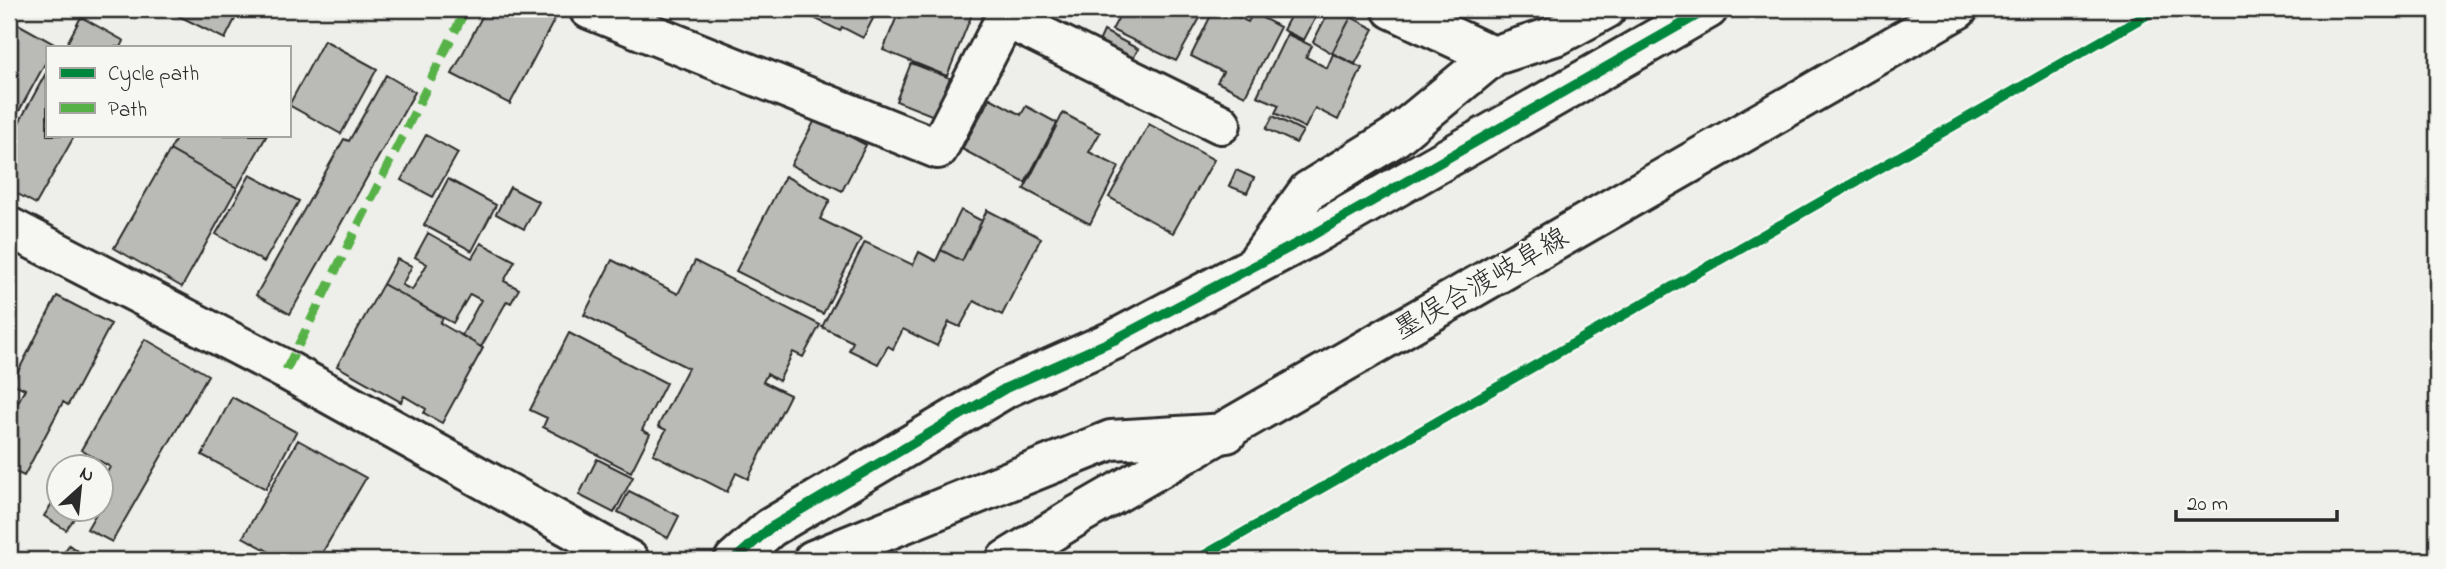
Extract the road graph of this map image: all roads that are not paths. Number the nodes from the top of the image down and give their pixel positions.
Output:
1 (589, 9) edge
2 (1392, 9) edge
3 (1606, 9) edge
4 (1707, 9) edge
5 (1958, 9) edge
6 (1008, 13) edge
7 (1493, 56) junction
8 (1221, 124) dead end
9 (9, 227) edge
10 (1254, 266) junction
11 (1227, 433) junction
12 (629, 560) edge
13 (734, 560) edge
14 (813, 560) edge
15 (1006, 560) edge

1 - 6 street
2 - 7 street
3 - 7 street
4 - 10 street
5 - 11 street, 墨俣合渡岐阜線
6 - 8 street
7 - 10 street
9 - 12 street
10 - 13 street
11 - 14 street
11 - 15 street, 墨俣合渡岐阜線

